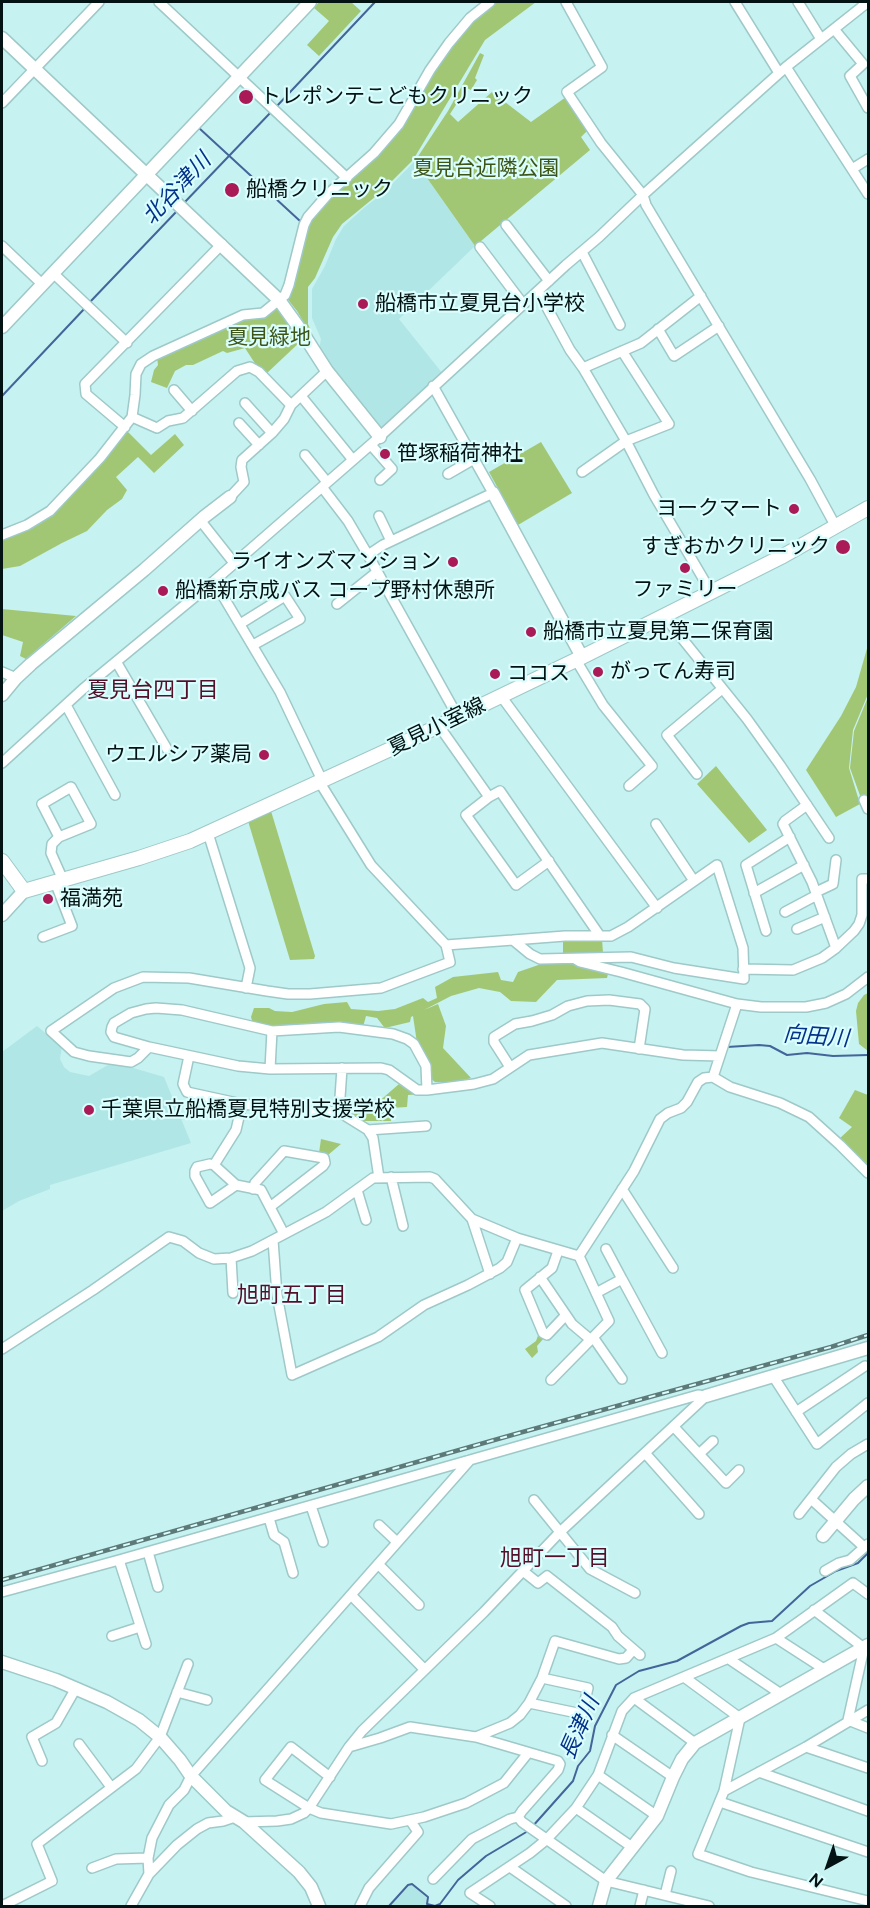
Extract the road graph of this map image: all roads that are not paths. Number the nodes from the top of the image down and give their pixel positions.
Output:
1 (99, 2) edge
2 (159, 2) edge
3 (310, 2) edge
4 (490, 2) edge
5 (566, 2) edge
6 (735, 2) edge
7 (798, 2) edge
8 (868, 4) edge
9 (834, 29) junction
10 (2, 38) edge
11 (821, 39) junction
12 (34, 69) junction
13 (783, 70) junction
14 (238, 76) junction
15 (2, 103) edge
16 (868, 108) edge
17 (868, 159) edge
18 (852, 169) junction
19 (147, 174) junction
20 (347, 178) junction
21 (868, 194) edge
22 (643, 195) junction
23 (506, 225) dead end
24 (222, 244) junction
25 (2, 246) edge
26 (480, 247) dead end
27 (582, 252) junction
28 (53, 273) junction
29 (549, 281) junction
30 (42, 284) junction
31 (538, 291) junction
32 (701, 296) junction
33 (279, 300) junction
34 (524, 304) junction
35 (620, 325) dead end
36 (719, 326) junction
37 (2, 327) edge
38 (658, 329) junction
39 (127, 343) junction
40 (622, 351) junction
41 (583, 368) junction
42 (327, 371) junction
43 (433, 386) junction
44 (174, 390) dead end
45 (301, 396) junction
46 (245, 403) dead end
47 (291, 405) junction
48 (192, 411) junction
49 (132, 417) junction
50 (239, 423) dead end
51 (125, 427) junction
52 (272, 433) junction
53 (375, 441) junction
54 (626, 441) junction
55 (259, 445) junction
56 (305, 455) dead end
57 (474, 459) junction
58 (353, 460) junction
59 (582, 472) dead end
60 (448, 474) dead end
61 (380, 480) dead end
62 (325, 485) junction
63 (493, 493) junction
64 (230, 497) joint
65 (868, 508) edge
66 (379, 516) dead end
67 (200, 520) junction
68 (836, 528) junction
69 (2, 536) edge
70 (391, 541) junction
71 (368, 555) junction
72 (234, 563) junction
73 (377, 572) junction
74 (214, 581) junction
75 (711, 592) junction
76 (337, 604) dead end
77 (664, 616) junction
78 (240, 624) junction
79 (253, 645) junction
80 (579, 658) junction
81 (117, 663) junction
82 (2, 672) edge
83 (16, 678) junction
84 (722, 688) junction
85 (2, 695) edge
86 (501, 696) junction
87 (66, 705) junction
88 (458, 717) junction
89 (439, 726) junction
90 (167, 749) dead end
91 (2, 763) edge
92 (697, 774) dead end
93 (321, 781) junction
94 (629, 786) dead end
95 (115, 795) dead end
96 (489, 797) junction
97 (864, 800) dead end
98 (807, 805) junction
99 (868, 809) edge
100 (656, 824) dead end
101 (208, 833) junction
102 (59, 837) junction
103 (790, 837) junction
104 (829, 838) dead end
105 (836, 860) dead end
106 (2, 861) edge
107 (549, 861) junction
108 (804, 865) junction
109 (868, 879) edge
110 (59, 881) junction
111 (694, 881) junction
112 (24, 891) junction
113 (754, 894) junction
114 (817, 894) junction
115 (657, 908) junction
116 (785, 912) dead end
117 (2, 915) edge
118 (825, 917) junction
119 (797, 929) dead end
120 (766, 931) dead end
121 (600, 936) junction
122 (43, 937) dead end
123 (513, 940) junction
124 (446, 945) junction
125 (836, 948) junction
126 (573, 958) junction
127 (743, 969) junction
128 (868, 977) edge
129 (246, 988) junction
130 (737, 1004) junction
131 (272, 1031) junction
132 (149, 1047) junction
133 (639, 1049) junction
134 (189, 1056) junction
135 (720, 1056) junction
136 (510, 1067) junction
137 (342, 1068) junction
138 (270, 1070) junction
139 (713, 1077) junction
140 (427, 1090) junction
141 (242, 1104) junction
142 (339, 1112) junction
143 (426, 1126) dead end
144 (368, 1130) junction
145 (214, 1165) junction
146 (868, 1173) edge
147 (391, 1177) junction
148 (379, 1178) junction
149 (236, 1185) junction
150 (254, 1189) junction
151 (622, 1189) junction
152 (357, 1190) junction
153 (270, 1208) junction
154 (472, 1219) junction
155 (366, 1220) dead end
156 (403, 1226) dead end
157 (284, 1234) junction
158 (517, 1238) junction
159 (273, 1240) junction
160 (606, 1249) dead end
161 (558, 1251) junction
162 (579, 1257) junction
163 (231, 1258) junction
164 (673, 1268) dead end
165 (490, 1274) junction
166 (540, 1277) junction
167 (622, 1279) junction
168 (233, 1293) dead end
169 (596, 1293) junction
170 (566, 1315) junction
171 (592, 1339) junction
172 (2, 1349) edge
173 (862, 1350) edge
174 (662, 1353) dead end
175 (867, 1369) edge
176 (773, 1376) junction
177 (622, 1379) dead end
178 (551, 1380) dead end
179 (706, 1396) junction
180 (868, 1403) edge
181 (796, 1412) junction
182 (674, 1427) junction
183 (713, 1441) dead end
184 (868, 1444) edge
185 (645, 1453) junction
186 (699, 1454) junction
187 (470, 1460) junction
188 (739, 1470) dead end
189 (868, 1486) edge
190 (811, 1499) junction
191 (534, 1500) dead end
192 (311, 1506) junction
193 (699, 1514) dead end
194 (799, 1514) dead end
195 (269, 1518) junction
196 (835, 1522) junction
197 (379, 1525) dead end
198 (561, 1532) junction
199 (823, 1536) dead end
200 (323, 1542) dead end
201 (397, 1542) junction
202 (866, 1545) edge
203 (148, 1552) junction
204 (119, 1560) junction
205 (378, 1564) junction
206 (523, 1570) junction
207 (825, 1571) dead end
208 (293, 1573) dead end
209 (158, 1587) dead end
210 (2, 1592) edge
211 (635, 1593) dead end
212 (868, 1594) edge
213 (351, 1595) junction
214 (419, 1605) dead end
215 (814, 1610) junction
216 (140, 1627) junction
217 (112, 1636) dead end
218 (776, 1638) junction
219 (146, 1644) dead end
220 (866, 1646) edge
221 (729, 1659) junction
222 (2, 1662) edge
223 (188, 1664) dead end
224 (424, 1669) junction
225 (824, 1669) junction
226 (684, 1677) junction
227 (542, 1678) junction
228 (75, 1688) junction
229 (177, 1692) junction
230 (781, 1694) junction
231 (634, 1698) junction
232 (207, 1700) dead end
233 (529, 1703) junction
234 (868, 1710) edge
235 (740, 1718) junction
236 (848, 1720) junction
237 (868, 1728) edge
238 (612, 1735) junction
239 (160, 1737) junction
240 (476, 1737) junction
241 (695, 1743) junction
242 (79, 1744) dead end
243 (349, 1747) junction
244 (806, 1747) junction
245 (528, 1753) junction
246 (42, 1761) dead end
247 (868, 1768) edge
248 (759, 1772) junction
249 (598, 1775) junction
250 (191, 1776) junction
251 (330, 1777) junction
252 (673, 1777) junction
253 (111, 1787) junction
254 (724, 1791) junction
255 (720, 1802) junction
256 (309, 1808) junction
257 (576, 1808) junction
258 (868, 1811) edge
259 (657, 1816) junction
260 (518, 1817) junction
261 (239, 1820) junction
262 (410, 1820) junction
263 (546, 1840) junction
264 (632, 1847) junction
265 (868, 1852) edge
266 (148, 1858) junction
267 (510, 1867) junction
268 (92, 1868) dead end
269 (671, 1871) dead end
270 (148, 1874) junction
271 (433, 1879) dead end
272 (606, 1881) junction
273 (644, 1890) junction
274 (665, 1895) junction
275 (868, 1901) edge
276 (2, 1906) edge
277 (131, 1906) edge
278 (319, 1906) edge
279 (360, 1906) edge
280 (490, 1906) edge
281 (566, 1906) edge
282 (599, 1906) edge
283 (640, 1906) edge
284 (709, 1906) edge

1 - 12 street
2 - 14 street
3 - 14 street
4 - 20 street
5 - 22 street
6 - 13 street
7 - 11 street
8 - 9 street
9 - 11 street
9 - 16 street
10 - 12 street
11 - 13 street
12 - 15 street
12 - 19 street
13 - 18 street
13 - 22 street
14 - 19 street
14 - 20 street
17 - 18 street
18 - 21 street
19 - 24 street
19 - 28 street
20 - 33 street
22 - 27 street
22 - 32 street
23 - 29 street
24 - 33 street
24 - 39 street
25 - 30 street
26 - 34 street
27 - 29 street
27 - 35 street
28 - 30 street
28 - 39 street
29 - 31 street
30 - 37 street
31 - 34 street
31 - 41 street
32 - 36 street
32 - 38 street
33 - 42 street
33 - 49 street
34 - 43 street
36 - 38 street
36 - 68 street
38 - 40 street
39 - 51 street
40 - 41 street
40 - 54 street
41 - 54 street
42 - 45 street
42 - 53 street
43 - 53 street
43 - 57 street
44 - 48 street
45 - 47 street
45 - 58 street
46 - 52 street
47 - 48 street
47 - 52 street
48 - 49 street
49 - 51 street
50 - 55 street
51 - 69 street
52 - 55 street
53 - 58 street
53 - 61 street
54 - 59 street
54 - 75 street
55 - 64 street
56 - 62 street
57 - 60 street
57 - 63 street
58 - 62 street
62 - 71 street
62 - 72 street
63 - 70 street
63 - 80 street
64 - 67 street
65 - 68 main road, 夏見小室線
66 - 70 street
67 - 72 street
67 - 83 street
68 - 75 main road, 夏見小室線
70 - 71 street
71 - 73 street
72 - 74 street
73 - 76 street
73 - 88 street
74 - 78 street
74 - 81 street
75 - 77 main road, 夏見小室線
77 - 80 main road, 夏見小室線
77 - 84 street
78 - 79 street
78 - 79 street
79 - 93 street
80 - 86 main road, 夏見小室線
80 - 94 street
81 - 87 street
81 - 90 street
82 - 83 street
83 - 85 street
84 - 92 street
84 - 98 street
86 - 88 main road, 夏見小室線
86 - 115 street
87 - 91 street
87 - 95 street
88 - 89 main road, 夏見小室線
89 - 93 main road, 夏見小室線
89 - 96 street
93 - 101 main road, 夏見小室線
93 - 124 street
96 - 107 street
96 - 107 street
97 - 99 street
98 - 103 street
98 - 104 street
100 - 111 street
101 - 110 main road, 夏見小室線
101 - 129 street
102 - 102 street
102 - 110 street
103 - 108 street
103 - 113 street
105 - 114 street
106 - 112 main road
107 - 121 street
108 - 113 street
108 - 114 street
109 - 125 street
110 - 112 main road, 夏見小室線
110 - 122 street
111 - 115 street
111 - 127 street
112 - 117 street
113 - 120 street
114 - 116 street
114 - 118 street
115 - 121 street
118 - 119 street
118 - 125 street
121 - 123 street
123 - 124 street
123 - 126 street
124 - 129 street
125 - 127 street
126 - 127 street
126 - 130 street
128 - 130 street
129 - 132 street
130 - 135 street
131 - 132 street
131 - 138 street
131 - 140 street
132 - 134 street
133 - 135 street
133 - 136 street
133 - 136 street
134 - 138 street
134 - 141 street
135 - 139 street
136 - 140 street
137 - 138 street
137 - 140 street
137 - 142 street
139 - 146 street
139 - 151 street
141 - 142 street
141 - 145 street
142 - 144 street
143 - 144 street
144 - 148 street
145 - 149 street
145 - 149 street
147 - 148 street
147 - 154 street
147 - 156 street
148 - 152 street
149 - 150 street
150 - 153 street
150 - 153 street
151 - 162 street
151 - 164 street
152 - 155 street
152 - 157 street
153 - 157 street
154 - 158 street
154 - 165 street
157 - 159 street
158 - 161 street
158 - 165 street
159 - 163 street
159 - 165 street
160 - 167 street
161 - 162 street
161 - 166 street
162 - 169 street
163 - 168 street
163 - 172 street
166 - 170 street
166 - 170 street
167 - 169 street
167 - 174 street
169 - 171 street
170 - 171 street
171 - 177 street
171 - 178 street
173 - 175 street
173 - 176 street
175 - 181 street
176 - 179 street
176 - 181 street
179 - 182 street
179 - 187 street
180 - 181 street
182 - 185 street
182 - 186 street
183 - 186 street
184 - 190 street
185 - 193 street
185 - 198 street
186 - 188 street
187 - 192 street
187 - 201 street
189 - 196 street
190 - 194 street
190 - 196 street
191 - 198 street
192 - 195 street
192 - 200 street
195 - 203 street
195 - 208 street
196 - 199 street
196 - 202 street
197 - 201 street
198 - 206 street
198 - 211 street
201 - 205 street
202 - 207 street
203 - 204 street
203 - 209 street
204 - 210 street
204 - 216 street
205 - 213 street
205 - 214 street
206 - 224 street
206 - 227 street
212 - 215 street
213 - 224 street
213 - 250 street
215 - 218 street
215 - 220 street
216 - 217 street
216 - 219 street
218 - 221 street
218 - 225 street
220 - 225 street
220 - 236 street
221 - 226 street
221 - 230 street
222 - 228 street
223 - 229 street
224 - 243 street
225 - 230 street
226 - 231 street
226 - 235 street
227 - 233 street
227 - 233 street
228 - 239 street
228 - 246 street
229 - 232 street
229 - 239 street
230 - 235 street
231 - 238 street
231 - 241 street
233 - 240 street
234 - 236 street
235 - 241 street
235 - 254 street
236 - 237 street
236 - 244 street
238 - 249 street
238 - 252 street
239 - 250 street
239 - 253 street
240 - 243 street
240 - 245 street
241 - 252 street
242 - 253 street
243 - 251 street
244 - 247 street
244 - 248 street
245 - 260 street
245 - 262 street
248 - 254 street
248 - 258 street
249 - 257 street
249 - 259 street
250 - 261 street
250 - 266 street
251 - 256 street
251 - 256 street
252 - 259 street
253 - 276 street
254 - 255 street
255 - 265 street
255 - 275 street
256 - 261 street
256 - 262 street
257 - 263 street
257 - 264 street
259 - 264 street
260 - 263 street
260 - 271 street
261 - 270 street
261 - 278 street
262 - 279 street
263 - 267 street
263 - 272 street
264 - 272 street
266 - 268 street
266 - 270 street
267 - 280 street
267 - 281 street
269 - 274 street
270 - 277 street
272 - 273 street
272 - 282 street
273 - 274 street
273 - 283 street
274 - 284 street

